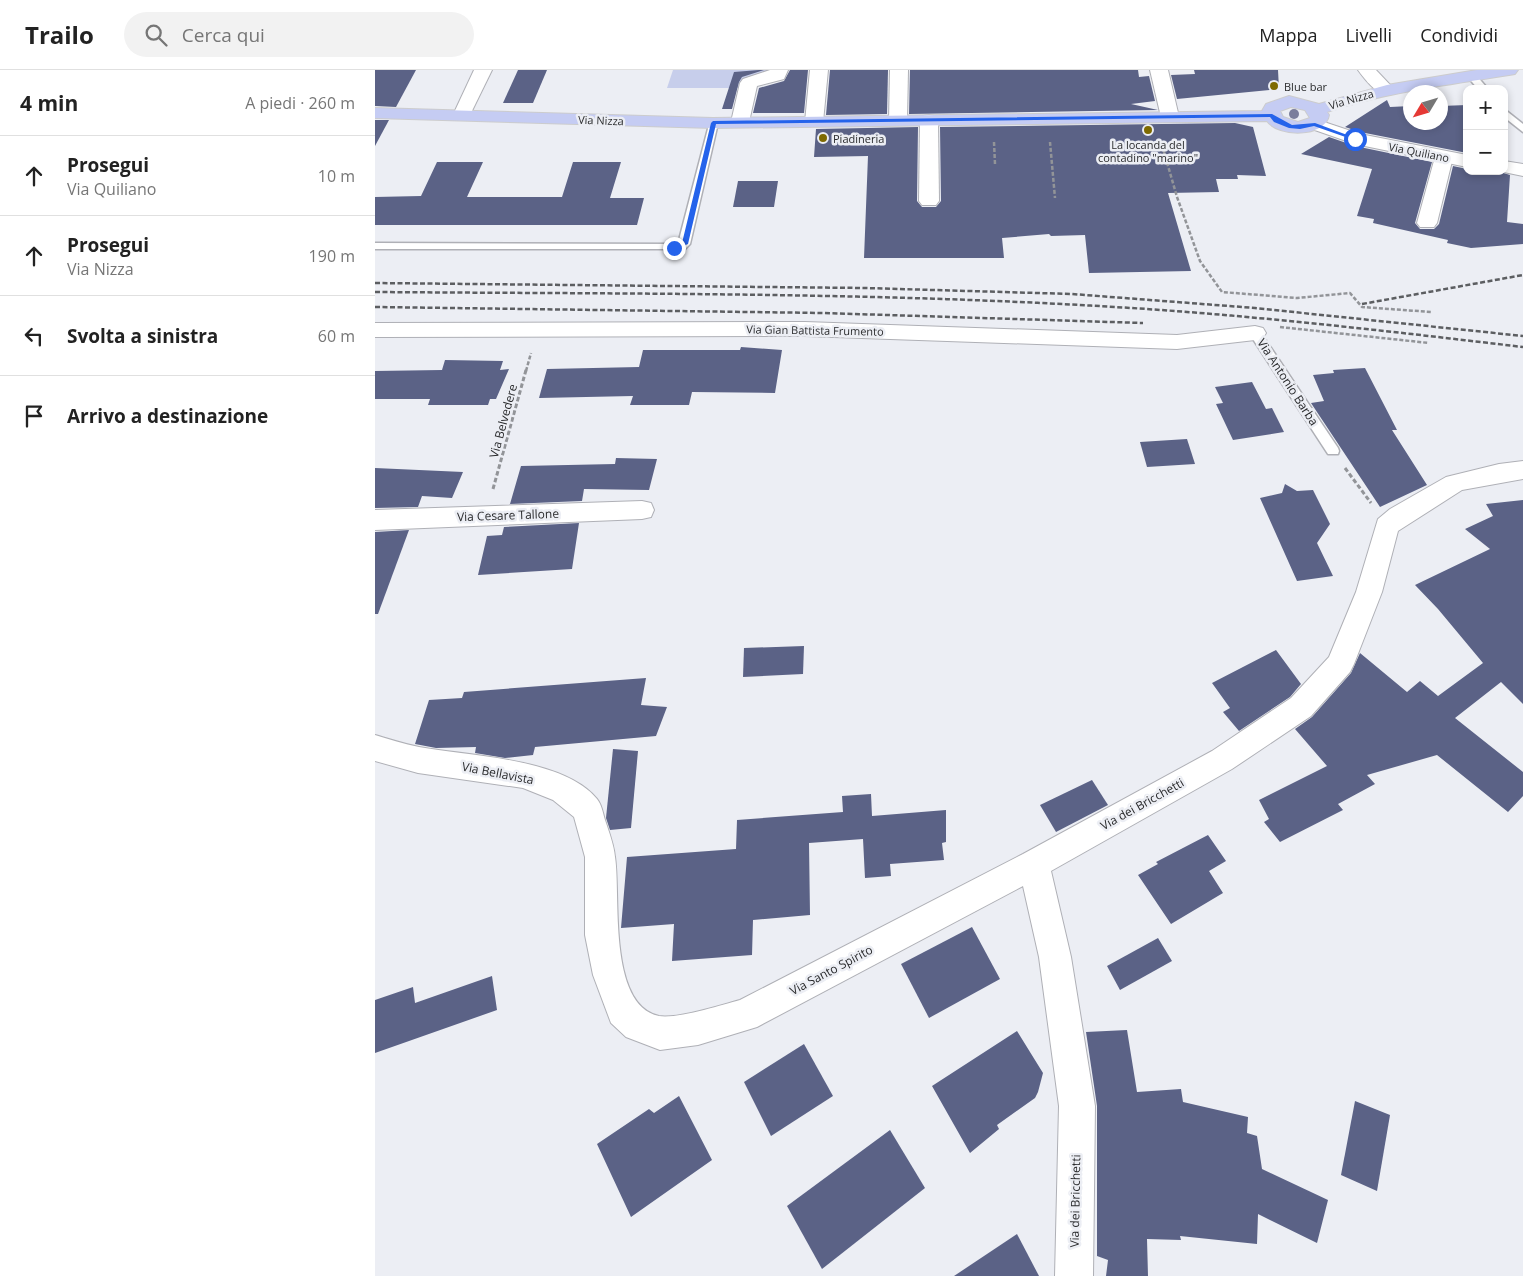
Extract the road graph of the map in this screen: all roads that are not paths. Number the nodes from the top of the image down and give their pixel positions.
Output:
1 (483, 70) edge
2 (779, 70) edge
3 (819, 70) edge
4 (899, 70) edge
5 (1159, 70) edge
6 (1509, 70) edge
7 (1369, 71) edge
8 (1478, 82) edge
9 (1386, 90) junction
10 (465, 108) junction
11 (375, 113) edge
12 (1272, 116) junction
13 (1508, 116) edge
14 (1170, 117) junction
15 (1316, 117) junction
16 (898, 120) junction
17 (929, 120) junction
18 (740, 122) junction
19 (813, 122) junction
20 (713, 123) junction
21 (1523, 129) edge
22 (1444, 156) junction
23 (1463, 159) edge
24 (1508, 168) edge
25 (1523, 170) edge
26 (929, 201) dead end
27 (1427, 223) dead end
28 (375, 246) edge
29 (375, 330) edge
30 (1255, 332) joint
31 (1333, 451) road end
32 (1523, 470) edge
33 (641, 510) dead end
34 (375, 520) edge
35 (375, 748) edge
36 (1034, 864) junction
37 (623, 1011) joint
38 (1074, 1276) edge

1 - 10 street
2 - 18 street
3 - 19 street
4 - 16 street
5 - 14 street
6 - 8 main road, Via Nizza
7 - 9 street, Via Nizza
8 - 9 main road, Via Nizza
9 - 15 main road, Via Nizza
10 - 11 main road, Via Nizza
10 - 20 main road, Via Nizza
12 - 14 main road, Via Nizza
12 - 15 main road, Via Nizza
12 - 15 main road, Via Nizza
13 - 21 lane
14 - 17 main road, Via Nizza
15 - 22 street, Via Quiliano
16 - 17 main road, Via Nizza
16 - 19 main road, Via Nizza
17 - 26 street
18 - 19 main road, Via Nizza
18 - 20 main road, Via Nizza
20 - 28 lane
22 - 23 street, Via Quiliano
22 - 27 street
24 - 25 street
29 - 30 street, Via Gian Battista Frumento
30 - 31 lane, Via Antonio Barba
32 - 36 street, Via dei Bricchetti
33 - 34 street, Via Cesare Tallone
35 - 37 street, Via Bellavista
36 - 37 street, Via Santo Spirito
36 - 38 street, Via dei Bricchetti

